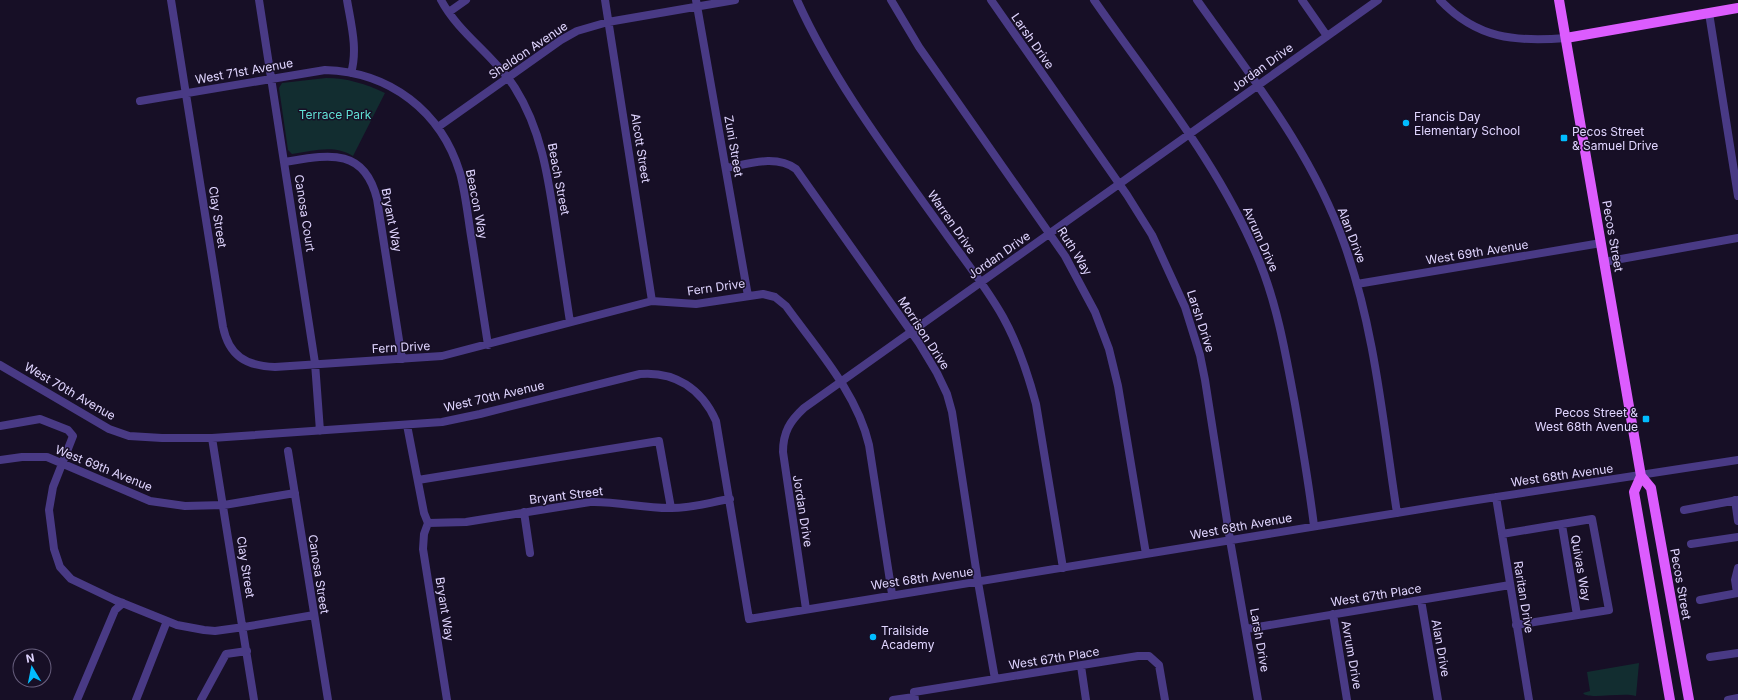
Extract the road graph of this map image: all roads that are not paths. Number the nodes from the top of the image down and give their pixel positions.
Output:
1 (171, 0) edge
2 (259, 0) edge
3 (347, 0) edge
4 (441, 0) edge
5 (466, 0) edge
6 (605, 0) edge
7 (735, 0) edge
8 (797, 0) edge
9 (890, 0) edge
10 (990, 0) edge
11 (1094, 0) edge
12 (1198, 0) edge
13 (1302, 0) edge
14 (1378, 0) edge
15 (1440, 0) edge
16 (1559, 0) edge
17 (697, 4) edge
18 (1738, 8) edge
19 (449, 12) junction
20 (1710, 13) junction
21 (608, 22) junction
22 (1327, 36) junction
23 (1566, 38) junction
24 (351, 73) junction
25 (508, 77) junction
26 (271, 78) junction
27 (1258, 85) junction
28 (186, 93) junction
29 (140, 101) dead end
30 (438, 127) junction
31 (1190, 134) junction
32 (285, 162) junction
33 (726, 168) junction
34 (1119, 184) junction
35 (1738, 196) edge
36 (1050, 234) junction
37 (1738, 238) edge
38 (1601, 243) junction
39 (1604, 262) junction
40 (981, 282) junction
41 (1357, 284) junction
42 (748, 296) junction
43 (652, 301) junction
44 (570, 322) junction
45 (911, 332) junction
46 (488, 345) junction
47 (402, 359) junction
48 (315, 363) junction
49 (0, 365) edge
50 (840, 382) junction
51 (407, 425) junction
52 (0, 426) edge
53 (320, 431) junction
54 (212, 438) junction
55 (288, 451) dead end
56 (0, 460) edge
57 (1738, 460) edge
58 (62, 464) junction
59 (1641, 476) junction
60 (418, 480) junction
61 (295, 493) junction
62 (1496, 497) junction
63 (730, 499) junction
64 (1736, 500) edge
65 (224, 505) junction
66 (671, 508) junction
67 (1684, 510) dead end
68 (524, 512) junction
69 (1397, 513) junction
70 (1738, 521) edge
71 (428, 523) junction
72 (1562, 525) junction
73 (1314, 526) junction
74 (1502, 534) junction
75 (1738, 537) edge
76 (1230, 540) junction
77 (1691, 544) dead end
78 (530, 553) dead end
79 (1146, 554) junction
80 (1063, 568) junction
81 (1738, 568) edge
82 (978, 582) junction
83 (1510, 585) junction
84 (1737, 593) edge
85 (892, 594) junction
86 (1421, 600) junction
87 (1700, 600) dead end
88 (123, 603) junction
89 (806, 609) junction
90 (1333, 614) junction
91 (314, 615) junction
92 (1578, 615) junction
93 (749, 619) joint
94 (167, 621) junction
95 (1516, 624) junction
96 (244, 627) junction
97 (1246, 628) junction
98 (247, 651) junction
99 (1738, 653) edge
100 (1710, 658) dead end
101 (1080, 666) junction
102 (995, 679) junction
103 (914, 696) edge
104 (1738, 698) edge
105 (77, 700) edge
106 (136, 700) edge
107 (201, 700) edge
108 (254, 700) edge
109 (328, 700) edge
110 (447, 700) edge
111 (893, 700) edge
112 (1086, 700) edge
113 (1165, 700) edge
114 (1258, 700) edge
115 (1348, 700) edge
116 (1438, 700) edge
117 (1529, 700) edge
118 (1670, 700) edge
119 (1689, 700) edge
120 (1728, 700) edge

1 - 28 street, Clay Street
2 - 26 street, Canosa Court
3 - 24 street
4 - 19 street, Beach Street
5 - 19 street
6 - 21 street, Alcott Street
7 - 17 street, Sheldon Avenue
8 - 40 street, Warren Drive
9 - 36 street, Ruth Way
10 - 34 street, Larsh Drive
11 - 31 street, Avrum Drive
12 - 27 street, Alan Drive
13 - 22 street
14 - 22 street, Jordan Drive
15 - 23 street
16 - 23 main road, Pecos Street
17 - 21 street, Sheldon Avenue
17 - 33 street, Zuni Street
18 - 20 main road
19 - 25 street, Beach Street
20 - 23 main road
20 - 35 street
21 - 25 street, Sheldon Avenue
21 - 43 street, Alcott Street
22 - 27 street, Jordan Drive
23 - 38 main road, Pecos Street
24 - 26 street, West 71st Avenue
24 - 30 street, Beacon Way
25 - 30 street, Sheldon Avenue
25 - 44 street, Beach Street
26 - 28 street, West 71st Avenue
26 - 32 street, Canosa Court
27 - 31 street, Jordan Drive
27 - 41 street, Alan Drive
28 - 29 street, West 71st Avenue
28 - 48 street, Clay Street
30 - 46 street, Beacon Way
31 - 34 street, Jordan Drive
31 - 73 street, Avrum Drive
32 - 47 street, Bryant Way
32 - 48 street, Canosa Court
33 - 42 street, Zuni Street
33 - 45 street, Morrison Drive
34 - 36 street, Jordan Drive
34 - 76 street, Larsh Drive
36 - 40 street, Jordan Drive
36 - 79 street, Ruth Way
37 - 39 street
38 - 39 main road, Pecos Street
38 - 41 street, West 69th Avenue
39 - 59 main road, Pecos Street
40 - 45 street, Jordan Drive
40 - 80 street, Warren Drive
41 - 69 street, Alan Drive
42 - 43 street, Fern Drive
42 - 50 street, Fern Drive
43 - 44 street, Fern Drive
44 - 46 street, Fern Drive
45 - 50 street, Jordan Drive
45 - 82 street, Morrison Drive
46 - 47 street, Fern Drive
47 - 48 street, Fern Drive
48 - 53 street, Canosa Court
49 - 54 street, West 70th Avenue
50 - 85 street, Fern Drive
50 - 89 street, Jordan Drive
51 - 53 street, West 70th Avenue
51 - 60 street
51 - 63 street, West 70th Avenue
52 - 58 street
53 - 54 street, West 70th Avenue
54 - 65 street, Clay Street
55 - 61 street, Canosa Street
56 - 58 street, West 69th Avenue
57 - 59 street, West 68th Avenue
58 - 65 street, West 69th Avenue
58 - 88 street
59 - 62 street, West 68th Avenue
59 - 118 main road, Pecos Street
59 - 119 main road, Pecos Street
60 - 66 street
60 - 71 street
61 - 65 street, West 69th Avenue
61 - 91 street, Canosa Street
62 - 69 street, West 68th Avenue
62 - 74 street, Raritan Drive
63 - 66 street, Bryant Street
63 - 93 street, West 70th Avenue
64 - 67 street
64 - 70 street
65 - 96 street, Clay Street
66 - 68 street, Bryant Street
68 - 71 street, Bryant Street
68 - 78 street
69 - 73 street, West 68th Avenue
71 - 110 street, Bryant Way
72 - 74 street
72 - 92 street, Quivas Way
72 - 92 street
73 - 76 street, West 68th Avenue
74 - 83 street, Raritan Drive
75 - 77 street
76 - 79 street, West 68th Avenue
76 - 97 street, Larsh Drive
79 - 80 street, West 68th Avenue
80 - 82 street, West 68th Avenue
81 - 84 street
82 - 85 street, West 68th Avenue
82 - 102 street, Morrison Drive
83 - 86 street, West 67th Place
83 - 95 street, Raritan Drive
84 - 87 street
85 - 89 street, West 68th Avenue
86 - 90 street, West 67th Place
86 - 116 street, Alan Drive
88 - 94 street
88 - 105 street
89 - 93 street, West 68th Avenue
90 - 97 street, West 67th Place
90 - 115 street, Avrum Drive
91 - 96 street
91 - 109 street, Canosa Street
92 - 95 street
94 - 96 street
94 - 106 street
95 - 117 street, Raritan Drive
96 - 98 street, Clay Street
97 - 114 street, Larsh Drive
98 - 107 street
98 - 108 street, Clay Street
99 - 100 street
101 - 102 street, West 67th Place
101 - 112 street
101 - 113 street, West 67th Place
102 - 103 street, West 67th Place
103 - 111 street, West 67th Place
104 - 120 street

